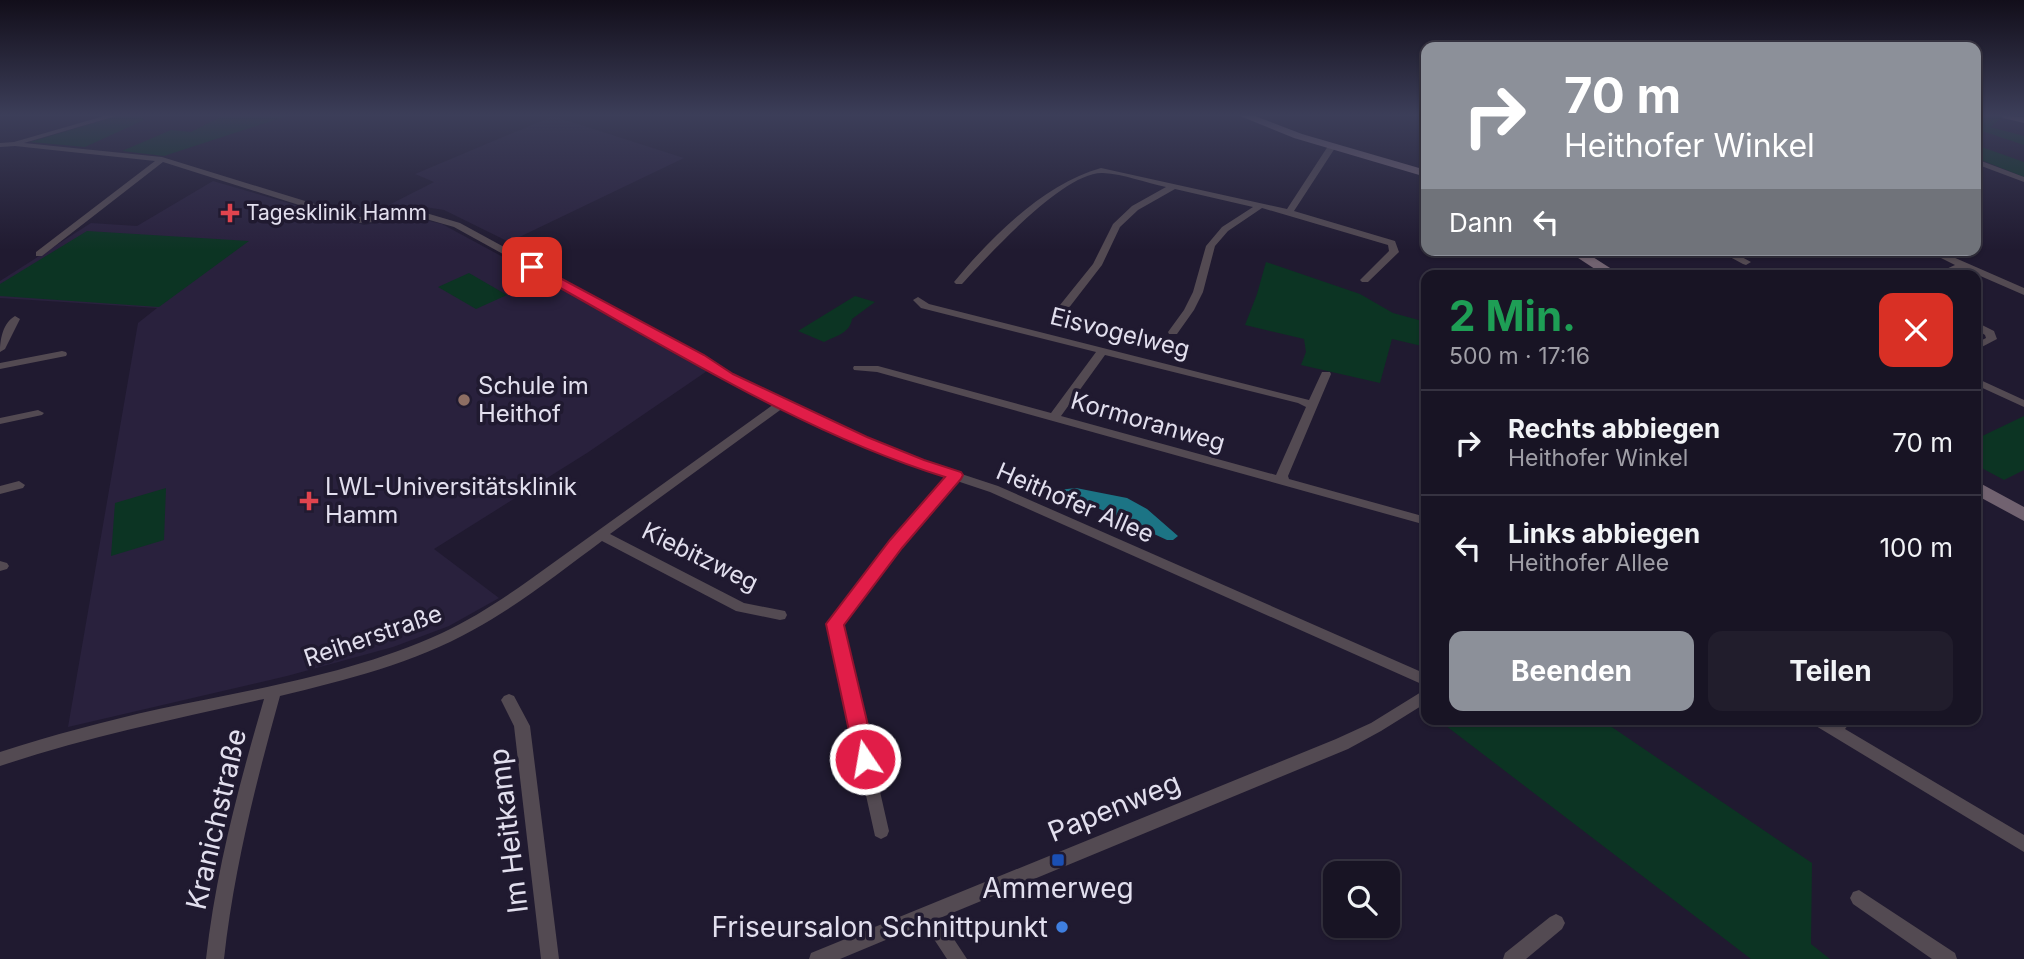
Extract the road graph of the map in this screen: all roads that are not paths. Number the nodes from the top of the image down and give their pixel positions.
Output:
1 (160, 161) edge
2 (168, 161) edge
3 (1323, 161) edge
4 (1384, 161) edge
5 (1981, 163) edge
6 (1095, 171) joint
7 (1421, 172) edge
8 (2024, 180) edge
9 (1174, 186) junction
10 (1261, 205) junction
11 (1289, 212) junction
12 (39, 254) dead end
13 (1582, 256) edge
14 (1734, 256) edge
15 (1942, 256) edge
16 (1746, 262) dead end
17 (1962, 265) junction
18 (1606, 270) edge
19 (1950, 270) edge
20 (1973, 270) edge
21 (1981, 273) edge
22 (1365, 280) dead end
23 (959, 282) dead end
24 (2024, 292) edge
25 (918, 300) dead end
26 (1064, 306) dead end
27 (15, 319) dead end
28 (1981, 328) edge
29 (1173, 332) dead end
30 (1981, 344) edge
31 (0, 349) edge
32 (1103, 350) junction
33 (62, 354) dead end
34 (0, 366) edge
35 (858, 368) dead end
36 (1326, 374) dead end
37 (1981, 383) edge
38 (782, 403) junction
39 (2024, 404) edge
40 (1312, 407) junction
41 (38, 413) dead end
42 (1054, 418) junction
43 (0, 421) edge
44 (955, 475) junction
45 (1284, 483) junction
46 (19, 485) dead end
47 (0, 490) edge
48 (1981, 490) edge
49 (2024, 515) edge
50 (1421, 520) edge
51 (601, 535) junction
52 (780, 615) dead end
53 (1421, 678) edge
54 (274, 691) junction
55 (1421, 698) edge
56 (509, 700) dead end
57 (1841, 725) edge
58 (0, 759) edge
59 (881, 831) dead end
60 (2024, 844) edge
61 (1858, 898) dead end
62 (927, 914) junction
63 (1556, 923) dead end
64 (215, 959) edge
65 (550, 959) edge
66 (818, 959) edge
67 (958, 959) edge
68 (1512, 959) edge
69 (1948, 959) edge

1 - 12 street
2 - 38 street, Heithofer Allee
3 - 11 street
4 - 7 street
5 - 8 street
6 - 9 street
6 - 23 street
9 - 10 street
9 - 26 street
10 - 11 street
10 - 29 street
11 - 22 street
13 - 18 street
14 - 16 street
15 - 17 street
17 - 19 street
17 - 20 street
21 - 24 street
25 - 32 street, Eisvogelweg
27 - 31 street
28 - 30 street
32 - 40 street, Eisvogelweg
32 - 42 street
33 - 34 street
35 - 42 street, Kormoranweg
36 - 40 street
37 - 39 street
38 - 44 street, Heithofer Allee
38 - 51 street, Reiherstraße
40 - 45 street
41 - 43 street
42 - 45 street, Kormoranweg
44 - 53 street, Heithofer Allee
44 - 59 street
45 - 50 street, Kormoranweg
46 - 47 street
48 - 49 street
51 - 52 street, Kiebitzweg
51 - 54 street, Reiherstraße
54 - 58 street, Reiherstraße
54 - 64 street, Kranichstraße
55 - 62 street, Papenweg
56 - 65 street, Im Heitkamp
57 - 60 street
61 - 69 street
62 - 66 street, Papenweg
62 - 67 street
63 - 68 street

